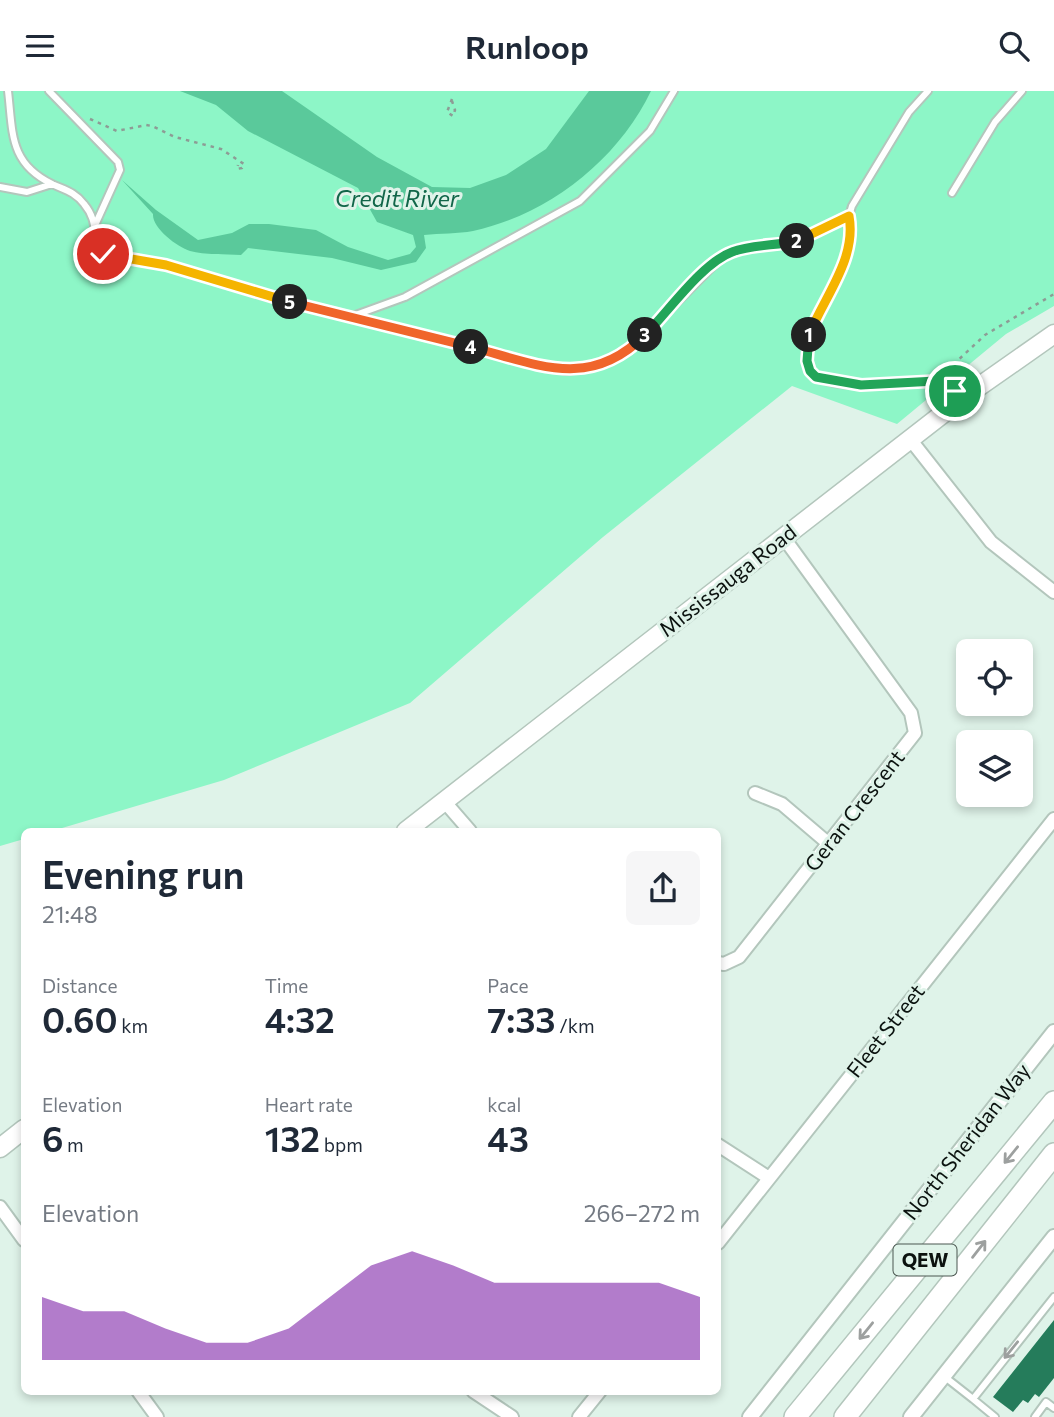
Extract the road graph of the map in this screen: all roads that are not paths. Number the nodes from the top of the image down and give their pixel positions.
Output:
1 (8, 91) edge
2 (49, 91) edge
3 (674, 91) edge
4 (928, 91) edge
5 (1022, 91) edge
6 (52, 184) junction
7 (0, 187) edge
8 (953, 193) dead end
9 (849, 216) junction
10 (96, 223) junction
11 (349, 317) junction
12 (1054, 334) edge
13 (967, 395) junction
14 (910, 439) junction
15 (784, 538) junction
16 (1054, 592) edge
17 (755, 793) dead end
18 (444, 801) junction
19 (1054, 819) edge
20 (410, 828) edge
21 (467, 828) edge
22 (829, 844) junction
23 (721, 964) edge
24 (1054, 1032) edge
25 (1054, 1102) edge
26 (21, 1131) edge
27 (0, 1147) edge
28 (721, 1147) edge
29 (1054, 1154) edge
30 (769, 1178) junction
31 (0, 1207) edge
32 (21, 1236) edge
33 (1054, 1237) edge
34 (721, 1239) edge
35 (1054, 1297) edge
36 (944, 1375) junction
37 (141, 1395) edge
38 (480, 1395) edge
39 (597, 1395) edge
40 (973, 1399) junction
41 (1054, 1408) edge
42 (157, 1417) edge
43 (512, 1417) edge
44 (579, 1417) edge
45 (750, 1417) edge
46 (795, 1417) edge
47 (845, 1417) edge
48 (911, 1417) edge
49 (995, 1417) edge
50 (1035, 1417) edge

1 - 6 lane
2 - 10 lane
3 - 11 lane
4 - 9 lane
5 - 8 lane
6 - 7 lane
6 - 10 lane
9 - 11 lane
9 - 13 lane
10 - 11 lane
12 - 13 main road, Mississauga Road
13 - 14 main road, Mississauga Road
14 - 15 main road, Mississauga Road
14 - 16 street
15 - 18 main road, Mississauga Road
15 - 22 street, Geran Crescent
17 - 22 street
18 - 20 main road, Mississauga Road
18 - 21 street
19 - 30 street, Fleet Street
22 - 23 street, Geran Crescent
24 - 45 street, North Sheridan Way
25 -> 46 highway, QEW
26 - 27 main road
28 - 30 street
47 -> 29 highway, QEW
30 - 34 street, Fleet Street
31 - 32 street
33 - 36 street
35 -> 40 lane
36 - 40 lane
36 - 48 street
37 - 42 street
38 - 43 street
39 - 44 street
40 - 49 lane
41 - 50 lane

